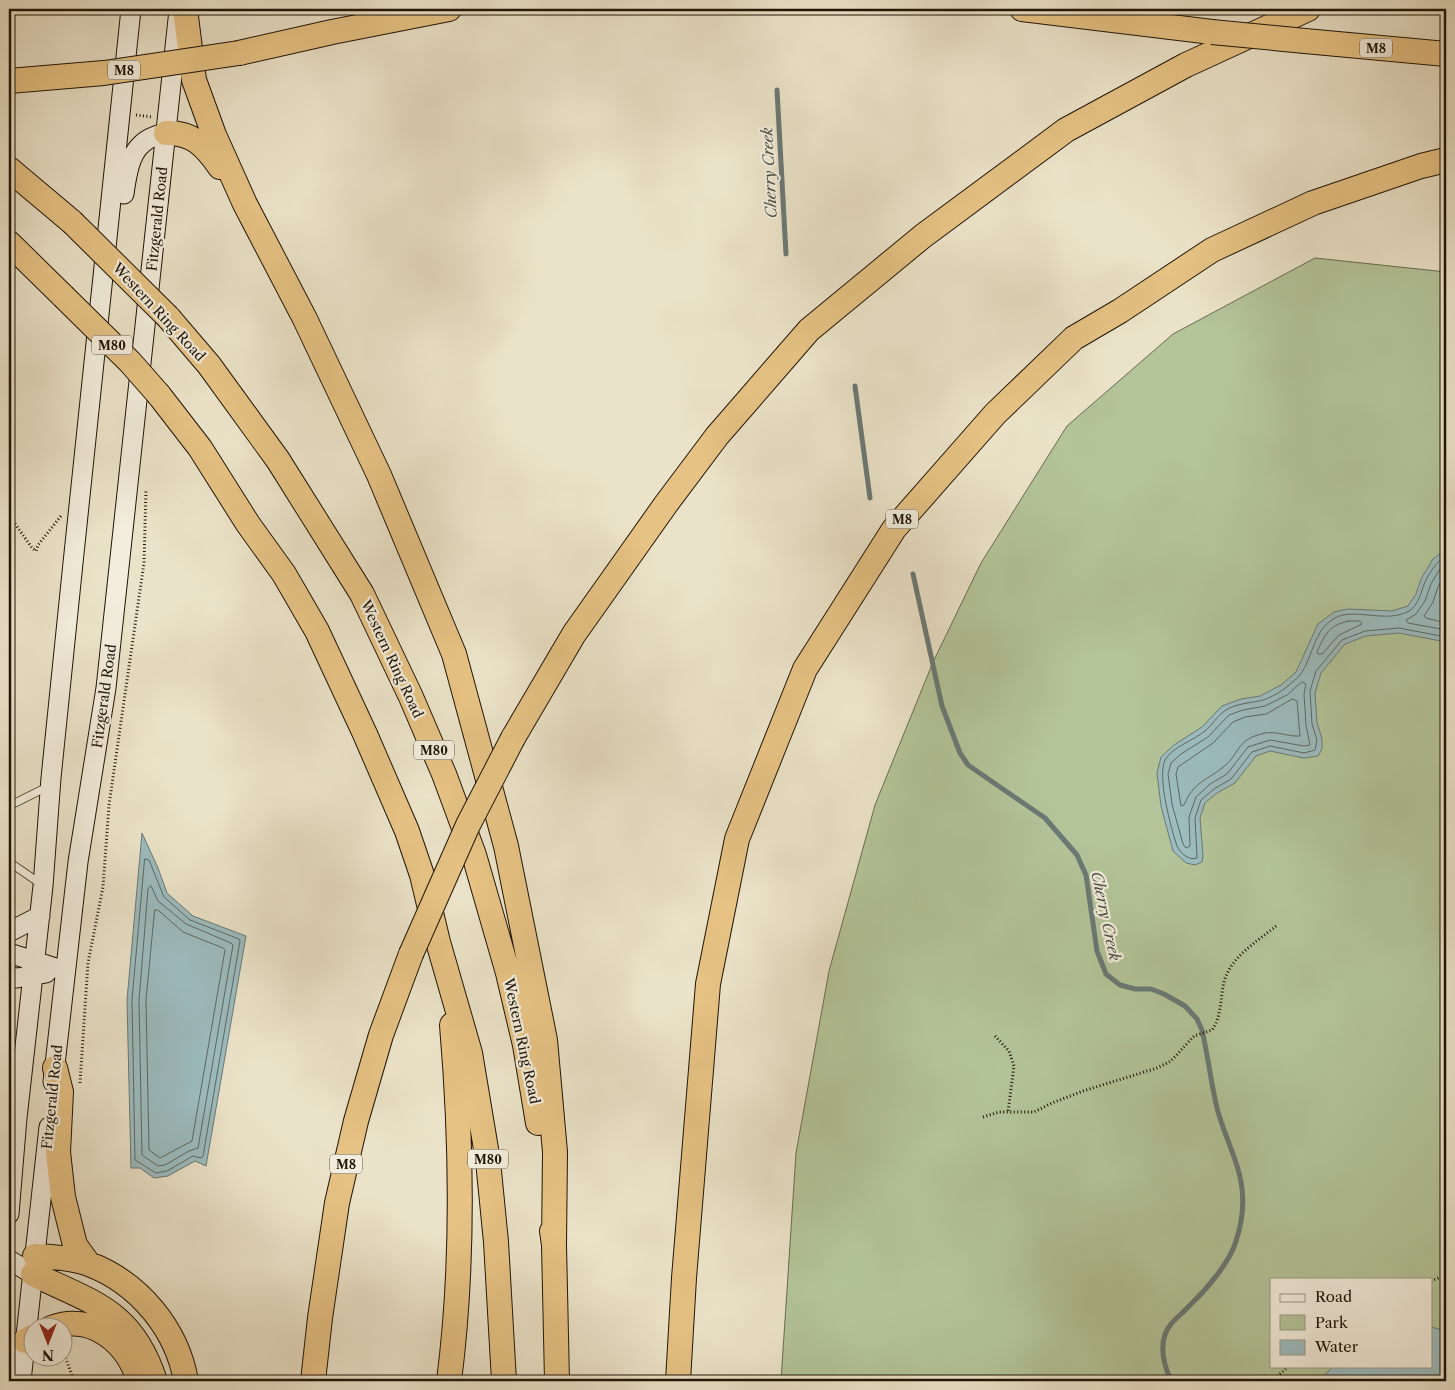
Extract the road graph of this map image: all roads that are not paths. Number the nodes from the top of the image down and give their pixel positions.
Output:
1 (131, 9) edge
2 (179, 9) edge
3 (185, 9) edge
4 (449, 9) edge
5 (1022, 9) edge
6 (1308, 9) edge
7 (1446, 54) edge
8 (9, 81) edge
9 (163, 125) junction
10 (1446, 160) edge
11 (9, 169) edge
12 (245, 204) junction
13 (9, 242) edge
14 (51, 782) junction
15 (9, 806) edge
16 (9, 862) edge
17 (43, 886) junction
18 (40, 916) junction
19 (9, 932) edge
20 (438, 942) junction
21 (9, 953) edge
22 (35, 968) junction
23 (65, 971) junction
24 (9, 977) edge
25 (55, 1068) junction
26 (9, 1214) edge
27 (554, 1245) junction
28 (9, 1258) edge
29 (88, 1264) junction
30 (34, 1265) junction
31 (30, 1318) edge
32 (72, 1324) edge
33 (23, 1368) edge
34 (21, 1381) edge
35 (139, 1381) edge
36 (155, 1381) edge
37 (186, 1381) edge
38 (313, 1381) edge
39 (448, 1381) edge
40 (504, 1381) edge
41 (557, 1381) edge
42 (678, 1381) edge

1 - 14 main road
2 - 9 main road, Fitzgerald Road
3 - 12 highway
4 - 8 highway, M8, bridge
5 - 7 highway, M8, bridge
6 - 38 highway, M8, bridge
9 - 12 highway
9 - 14 main road
9 - 23 main road, Fitzgerald Road
10 - 42 highway, M8
11 - 27 highway, Western Ring Road / M80, bridge
12 - 27 highway
13 - 20 highway, M80, bridge
14 - 15 lane
14 - 17 main road
16 - 17 lane
17 - 18 main road
18 - 19 main road
18 - 22 main road
20 - 39 highway
20 - 40 highway, M80
21 - 22 main road
22 - 23 main road
22 - 24 main road
22 - 26 main road
23 - 25 main road, Fitzgerald Road
25 - 29 highway
25 - 30 main road, Fitzgerald Road
27 - 41 highway, Western Ring Road / M80
28 - 30 main road
29 - 30 highway
29 - 37 highway
30 - 31 main road, Fitzgerald Road
30 - 36 highway
32 - 35 highway
33 - 34 main road, Fitzgerald Road

